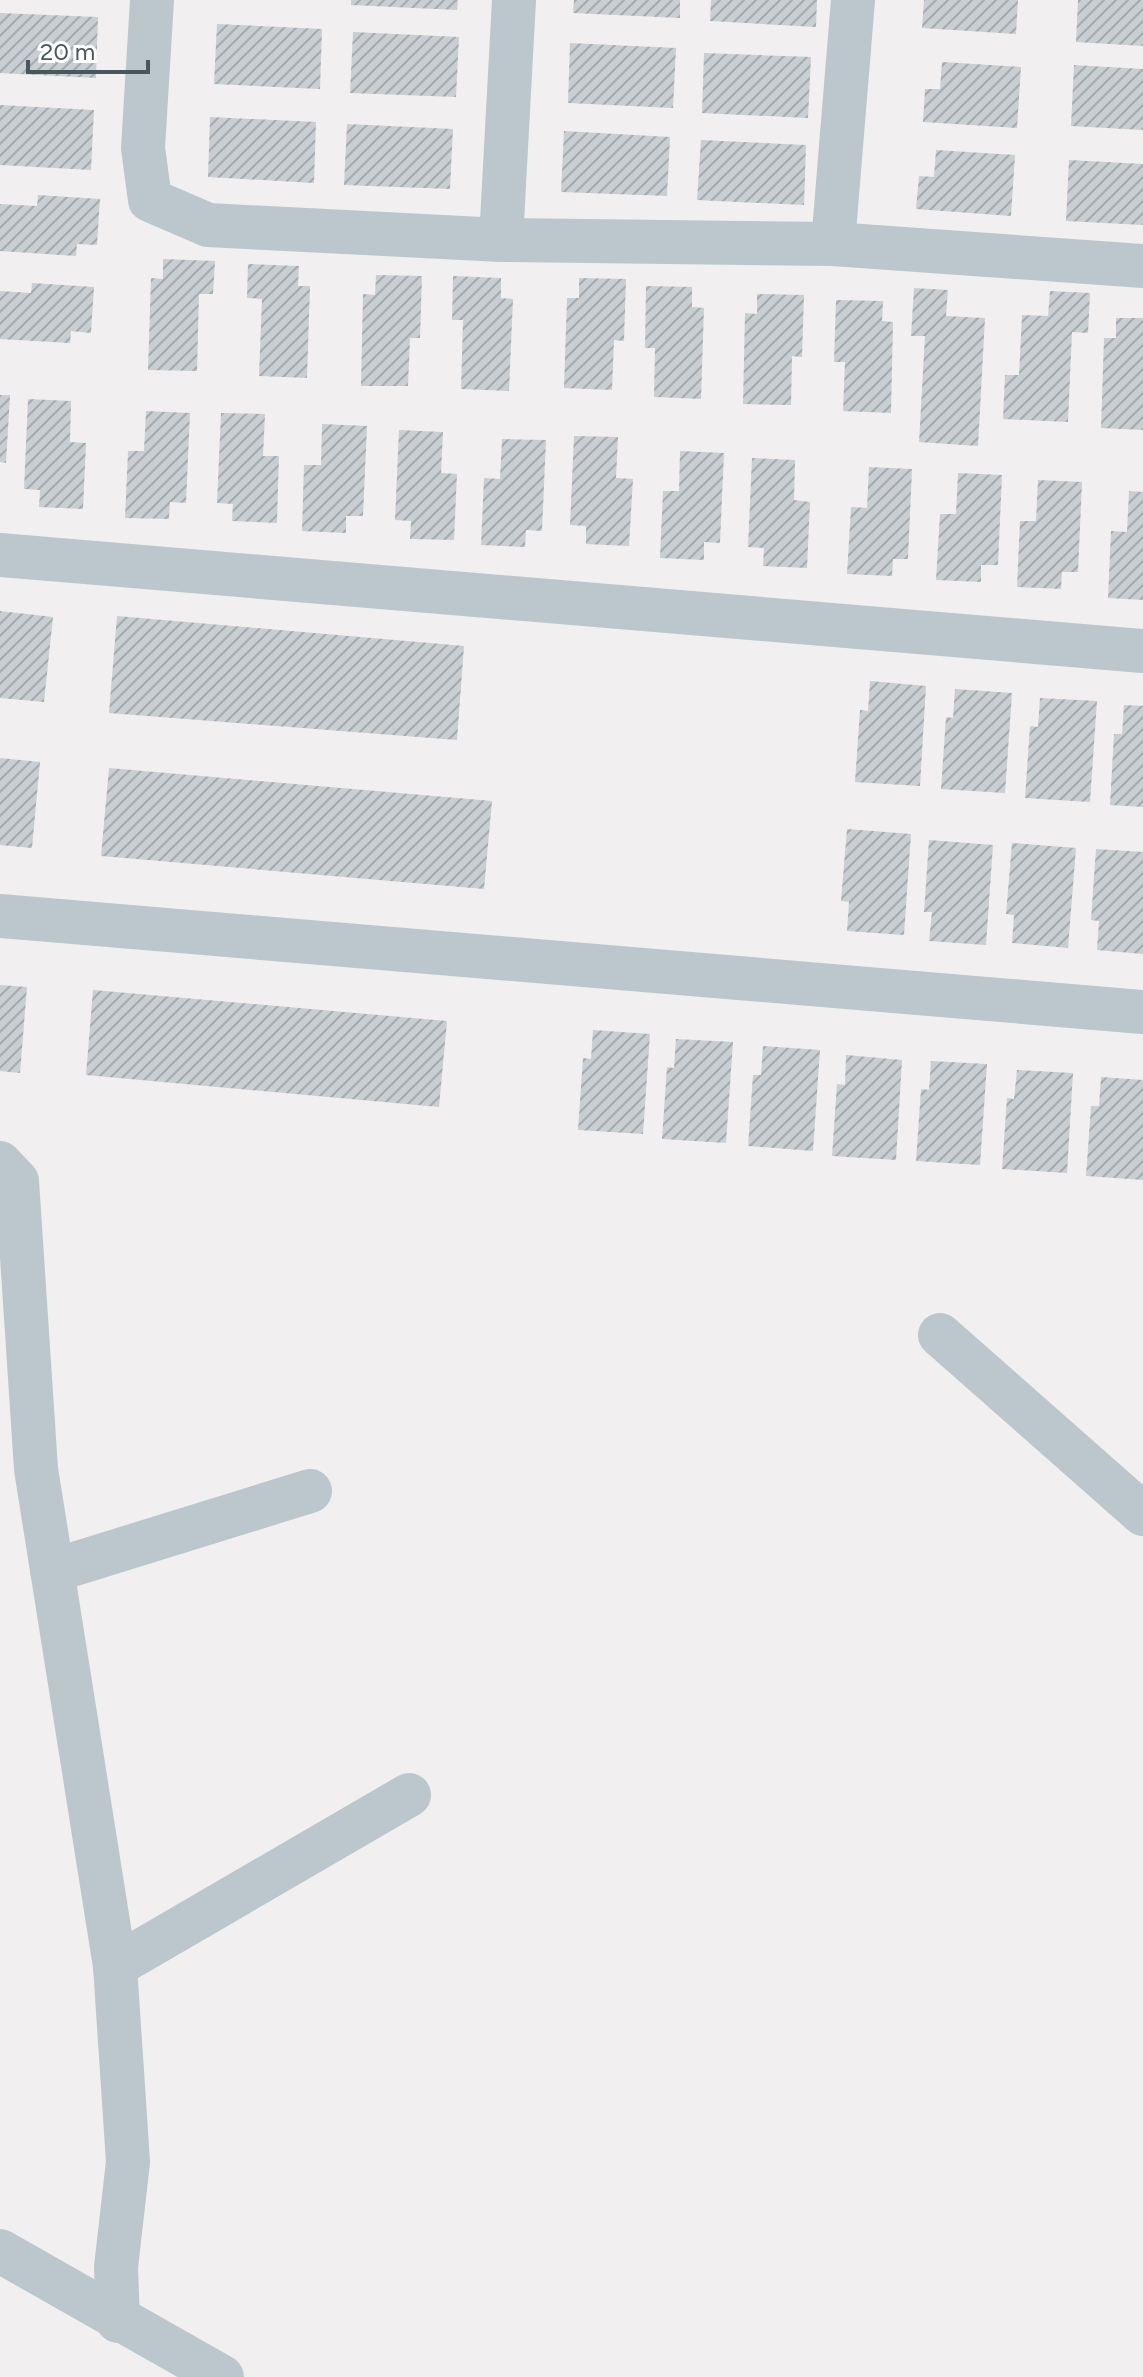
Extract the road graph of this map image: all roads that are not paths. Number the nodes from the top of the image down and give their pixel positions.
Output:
1 (152, 0) edge
2 (514, 0) edge
3 (853, 0) edge
4 (501, 240) junction
5 (833, 244) junction
6 (1143, 266) edge
7 (0, 555) edge
8 (1143, 651) edge
9 (0, 916) edge
10 (1143, 1012) edge
11 (0, 1163) edge
12 (940, 1335) dead end
13 (310, 1491) dead end
14 (1143, 1514) edge
15 (52, 1571) junction
16 (409, 1795) dead end
17 (115, 1966) junction
18 (0, 2251) edge
19 (118, 2321) junction
20 (222, 2377) edge

1 - 4 street
2 - 4 street
3 - 5 street
4 - 5 street
5 - 6 street
7 - 8 street
9 - 10 street
11 - 15 street
12 - 14 street
13 - 15 street
15 - 17 street
16 - 17 street
17 - 19 street
18 - 19 street
19 - 20 street

